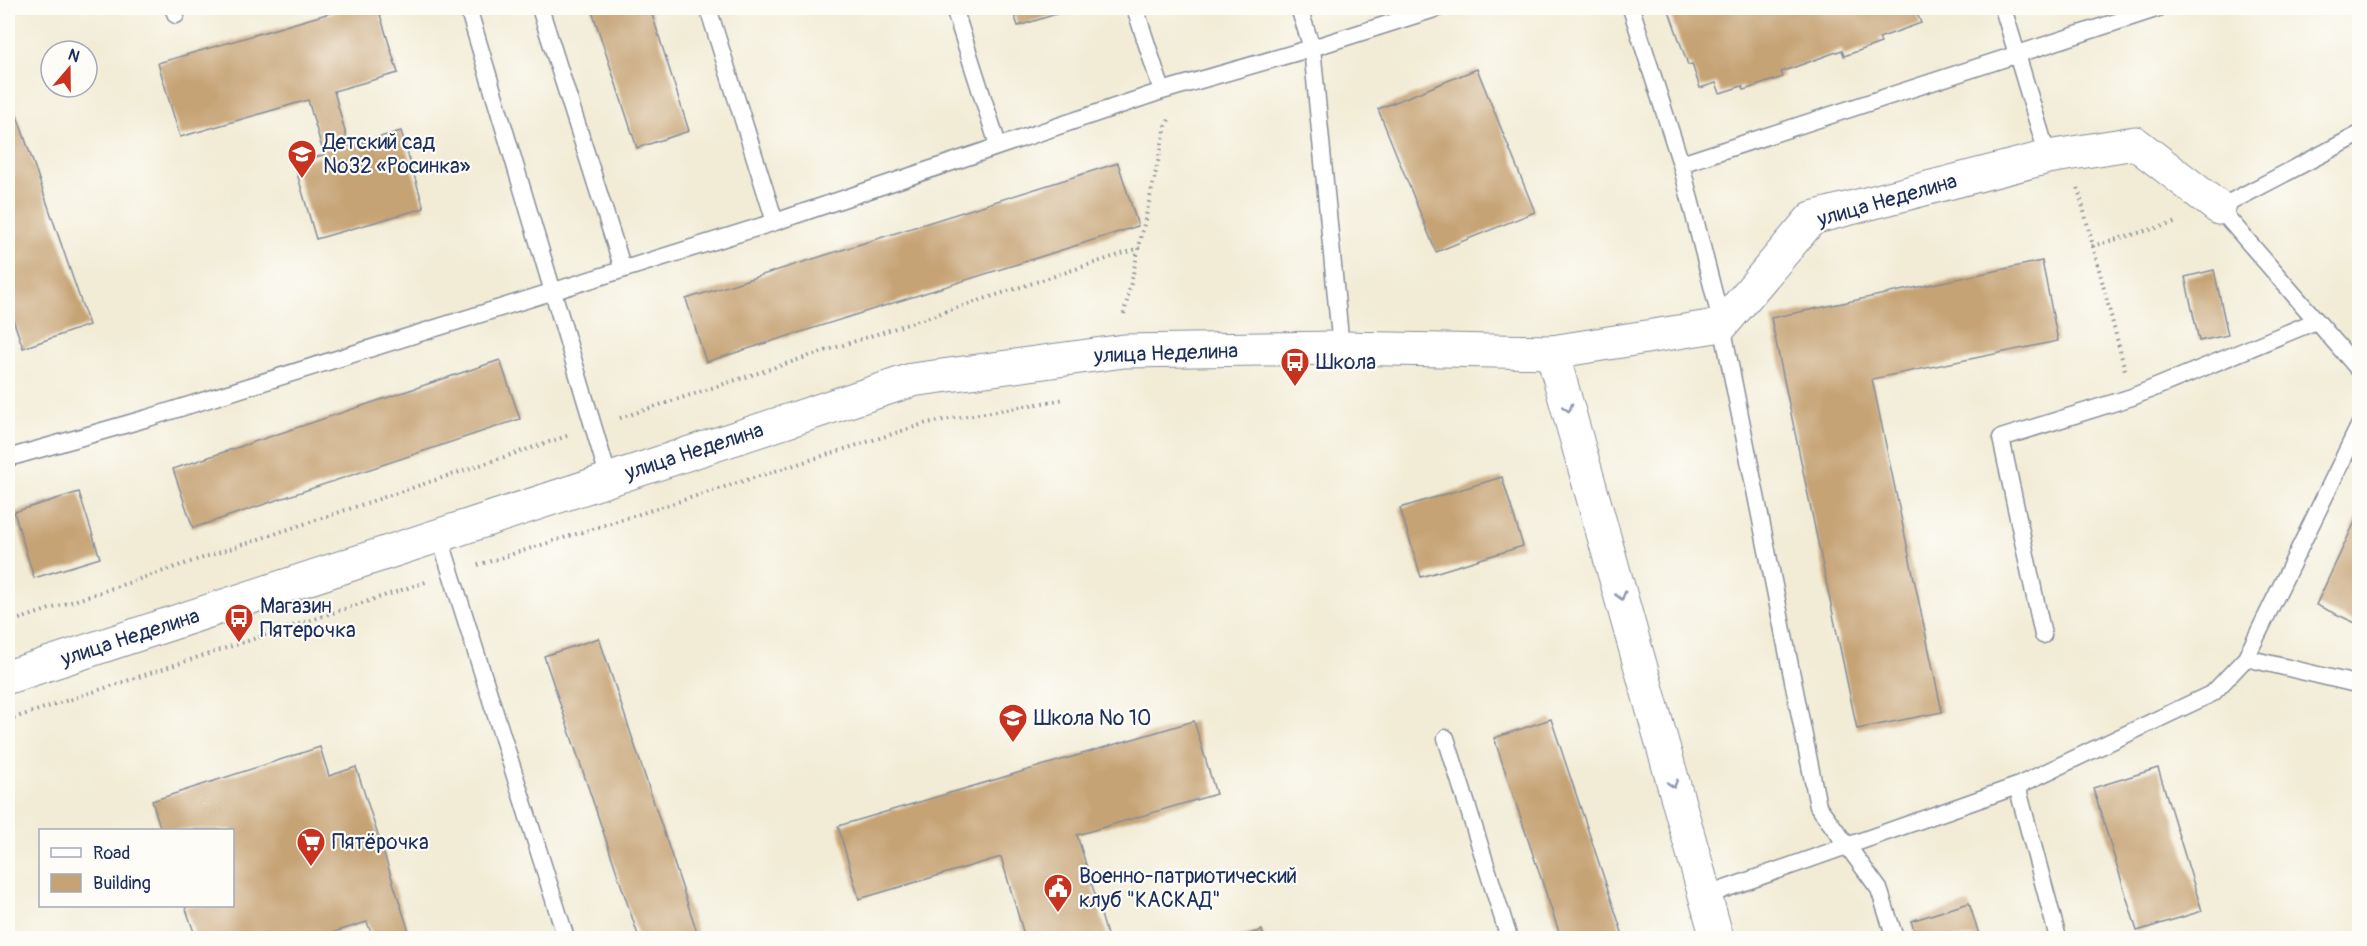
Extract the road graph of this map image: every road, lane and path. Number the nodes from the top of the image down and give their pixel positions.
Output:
1 (468, 8) edge
2 (540, 8) edge
3 (708, 8) edge
4 (954, 8) edge
5 (1135, 8) edge
6 (1299, 8) edge
7 (1438, 8) edge
8 (1631, 8) edge
9 (2003, 8) edge
10 (2159, 8) edge
11 (1312, 48) junction
12 (2017, 53) junction
13 (1184, 85) junction
14 (1162, 91) junction
15 (2360, 134) edge
16 (998, 145) junction
17 (2059, 155) junction
18 (1681, 164) junction
19 (2219, 208) junction
20 (775, 222) junction
21 (2092, 246) junction
22 (622, 269) junction
23 (553, 291) junction
24 (1124, 315) dead end
25 (2316, 321) junction
26 (1722, 325) junction
27 (1341, 348) junction
28 (1552, 352) junction
29 (2360, 371) edge
30 (2132, 397) junction
31 (1066, 398) dead end
32 (2360, 424) edge
33 (8, 458) edge
34 (609, 479) junction
35 (439, 535) junction
36 (450, 574) junction
37 (2043, 635) dead end
38 (2246, 658) junction
39 (8, 677) edge
40 (2360, 685) edge
41 (8, 720) edge
42 (1446, 738) dead end
43 (2017, 786) junction
44 (1845, 846) junction
45 (1705, 896) junction
46 (566, 939) edge
47 (1509, 939) edge
48 (1717, 939) edge
49 (1895, 939) edge
50 (2058, 939) edge

1 - 23 lane
2 - 22 lane
3 - 20 lane
4 - 16 lane
5 - 14 lane
6 - 11 lane
7 - 11 lane
8 - 18 lane
9 - 12 lane
10 - 12 lane
11 - 13 lane
11 - 27 lane
12 - 17 lane
12 - 18 lane
13 - 14 lane
13 - 24 path
14 - 16 lane
15 - 19 lane
16 - 20 lane
17 - 19 street, улица Неделина
17 - 21 path
17 - 26 street, улица Неделина
18 - 26 lane
19 - 21 path
19 - 25 lane
20 - 22 lane
21 - 30 path
22 - 23 lane
23 - 33 lane
23 - 34 lane
25 - 29 lane
25 - 30 lane
26 - 28 street, улица Неделина
26 - 44 lane
27 - 28 street, улица Неделина
27 - 34 street, улица Неделина
28 -> 45 street
30 - 37 lane
31 - 36 path
32 - 38 lane
34 - 35 street, улица Неделина
35 - 36 lane
35 - 39 street, улица Неделина
36 - 41 path
36 - 46 lane
38 - 40 lane
38 - 43 lane
42 - 47 lane
43 - 44 lane
43 - 50 lane
44 - 45 lane
44 - 49 lane
45 - 48 street

